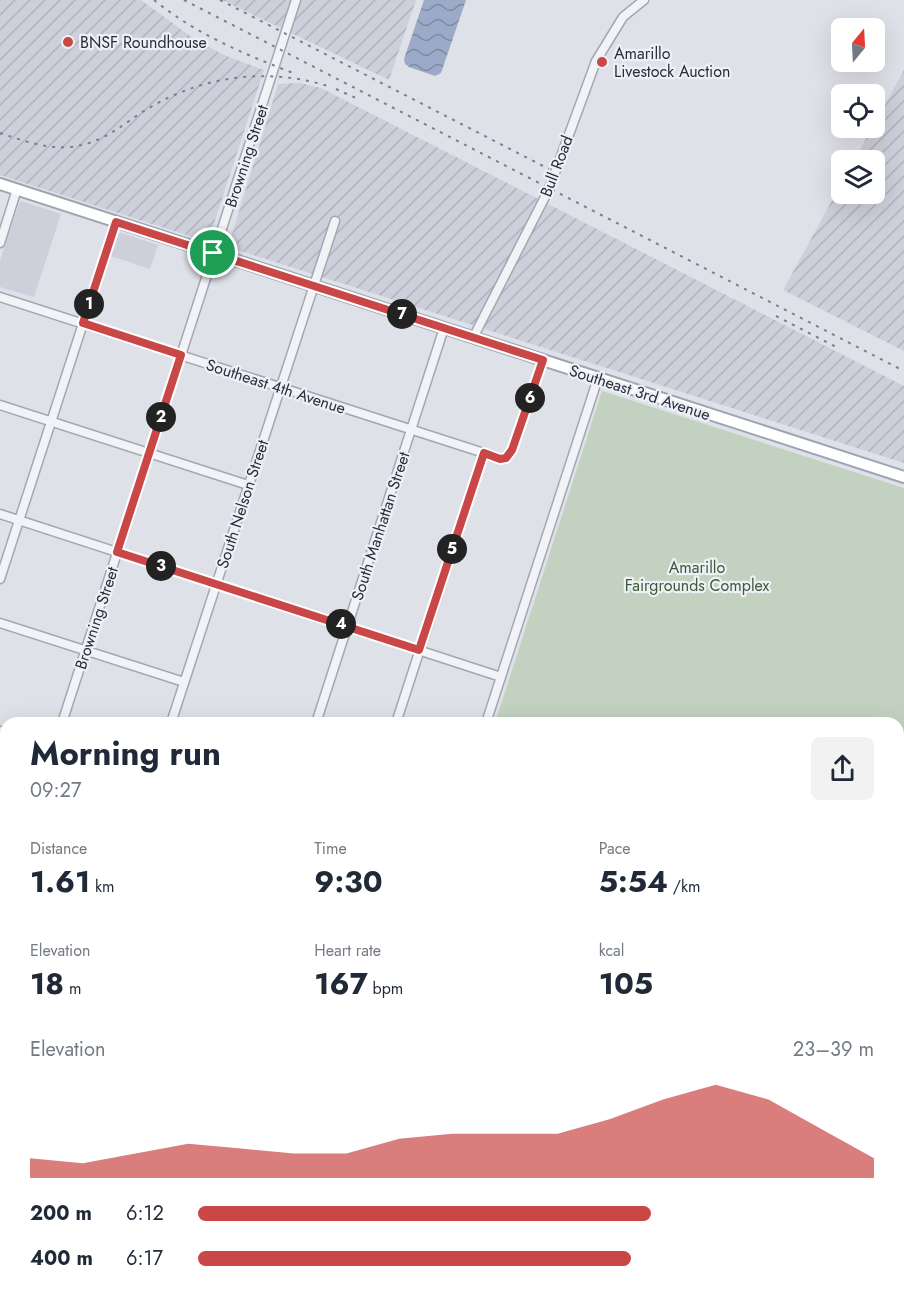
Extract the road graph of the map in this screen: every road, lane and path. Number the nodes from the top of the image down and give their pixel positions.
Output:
1 (297, 0) edge
2 (644, 0) edge
3 (0, 184) edge
4 (17, 189) junction
5 (335, 221) dead end
6 (116, 222) junction
7 (0, 243) edge
8 (213, 253) junction
9 (314, 286) junction
10 (0, 297) edge
11 (83, 323) junction
12 (444, 328) junction
13 (473, 338) junction
14 (181, 355) junction
15 (543, 360) junction
16 (598, 378) junction
17 (280, 387) junction
18 (0, 405) edge
19 (51, 422) junction
20 (411, 429) junction
21 (149, 453) junction
22 (484, 453) junction
23 (904, 477) edge
24 (248, 485) junction
25 (0, 514) edge
26 (19, 520) junction
27 (117, 552) junction
28 (0, 579) edge
29 (216, 584) junction
30 (0, 623) edge
31 (347, 626) junction
32 (419, 650) junction
33 (86, 651) junction
34 (501, 677) junction
35 (184, 682) junction
36 (64, 717) edge
37 (173, 717) edge
38 (318, 717) edge
39 (398, 717) edge
40 (488, 717) edge

1 - 8 street, Browning Street
2 - 13 street, Bull Road
3 - 4 main road, Southeast 3rd Avenue
4 - 6 main road, Southeast 3rd Avenue
4 - 7 street
5 - 9 street, South Nelson Street
6 - 8 main road, Southeast 3rd Avenue
6 - 11 street
8 - 9 main road, Southeast 3rd Avenue
8 - 14 street, Browning Street
9 - 12 main road, Southeast 3rd Avenue
9 - 17 street, South Nelson Street
10 - 11 street, Southeast 4th Avenue
11 - 14 street, Southeast 4th Avenue
11 - 19 street
12 - 13 main road, Southeast 3rd Avenue
12 - 20 street, South Manhattan Street
13 - 15 main road, Southeast 3rd Avenue
14 - 17 street, Southeast 4th Avenue
14 - 21 street, Browning Street
15 - 16 main road, Southeast 3rd Avenue
15 - 22 street, Southeast 4th Avenue
16 - 23 main road, Southeast 3rd Avenue
16 - 34 street
17 - 20 street, Southeast 4th Avenue
17 - 24 street, South Nelson Street
18 - 19 street
19 - 21 street
19 - 26 street
20 - 22 street, Southeast 4th Avenue
20 - 31 street, South Manhattan Street
21 - 24 street
21 - 27 street, Browning Street
22 - 32 street
24 - 29 street, South Nelson Street
25 - 26 street
26 - 27 street
26 - 28 street
27 - 29 street
27 - 33 street, Browning Street
29 - 31 street
29 - 35 street, South Nelson Street
30 - 33 street
31 - 32 street
31 - 38 street, South Manhattan Street
32 - 34 street
32 - 39 street
33 - 35 street
33 - 36 street, Browning Street
34 - 40 street
35 - 37 street, South Nelson Street

